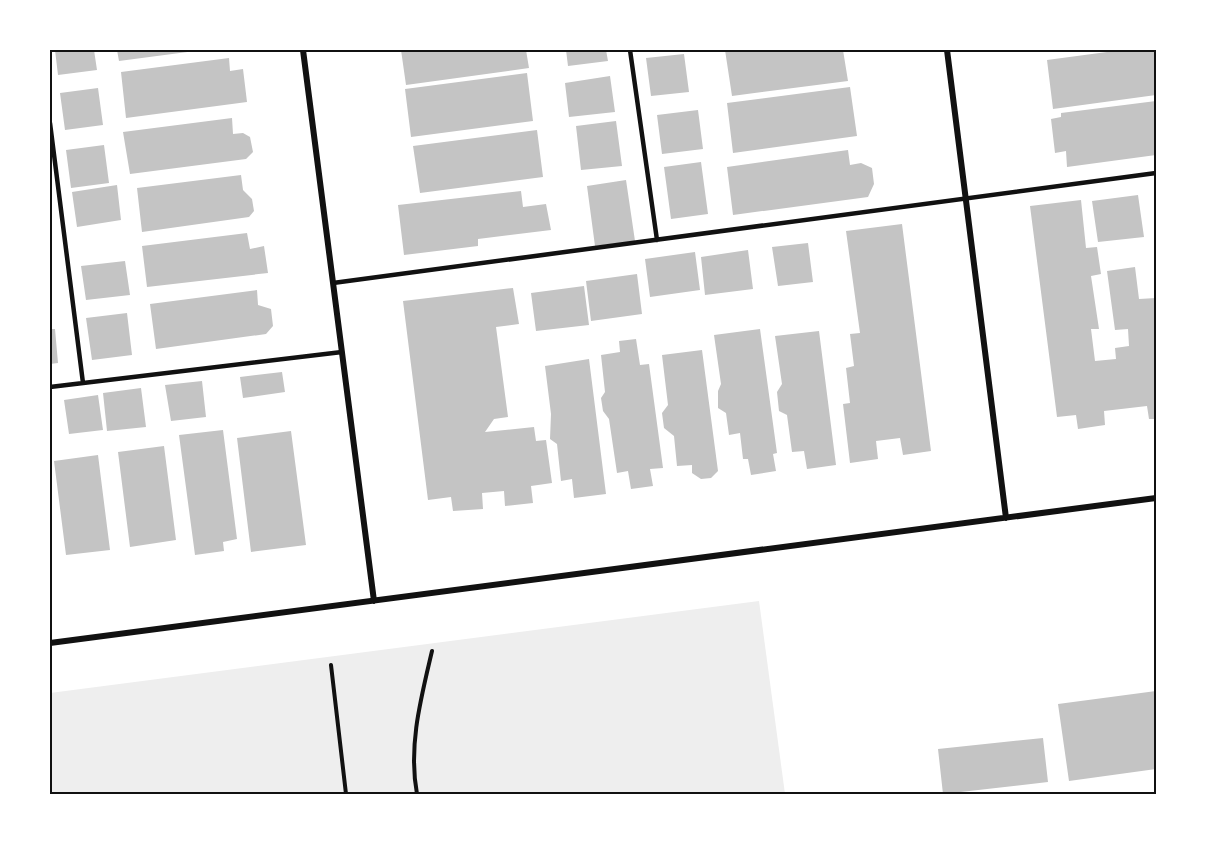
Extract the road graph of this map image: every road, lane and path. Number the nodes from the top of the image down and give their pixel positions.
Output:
1 (303, 50) edge
2 (630, 50) edge
3 (947, 50) edge
4 (50, 123) edge
5 (1156, 173) edge
6 (966, 198) junction
7 (657, 240) junction
8 (333, 283) junction
9 (342, 352) junction
10 (83, 383) junction
11 (50, 387) edge
12 (1156, 498) edge
13 (1006, 518) junction
14 (374, 601) junction
15 (50, 643) edge
16 (432, 651) dead end
17 (331, 665) dead end
18 (346, 795) edge
19 (417, 795) edge

1 - 8 street
2 - 7 lane
3 - 6 street
4 - 10 lane
5 - 6 lane
6 - 7 lane
6 - 13 street
7 - 8 lane
8 - 9 street
9 - 10 lane
9 - 14 street
10 - 11 lane
12 - 13 street
13 - 14 street
14 - 15 street
16 - 19 path
17 - 18 path

